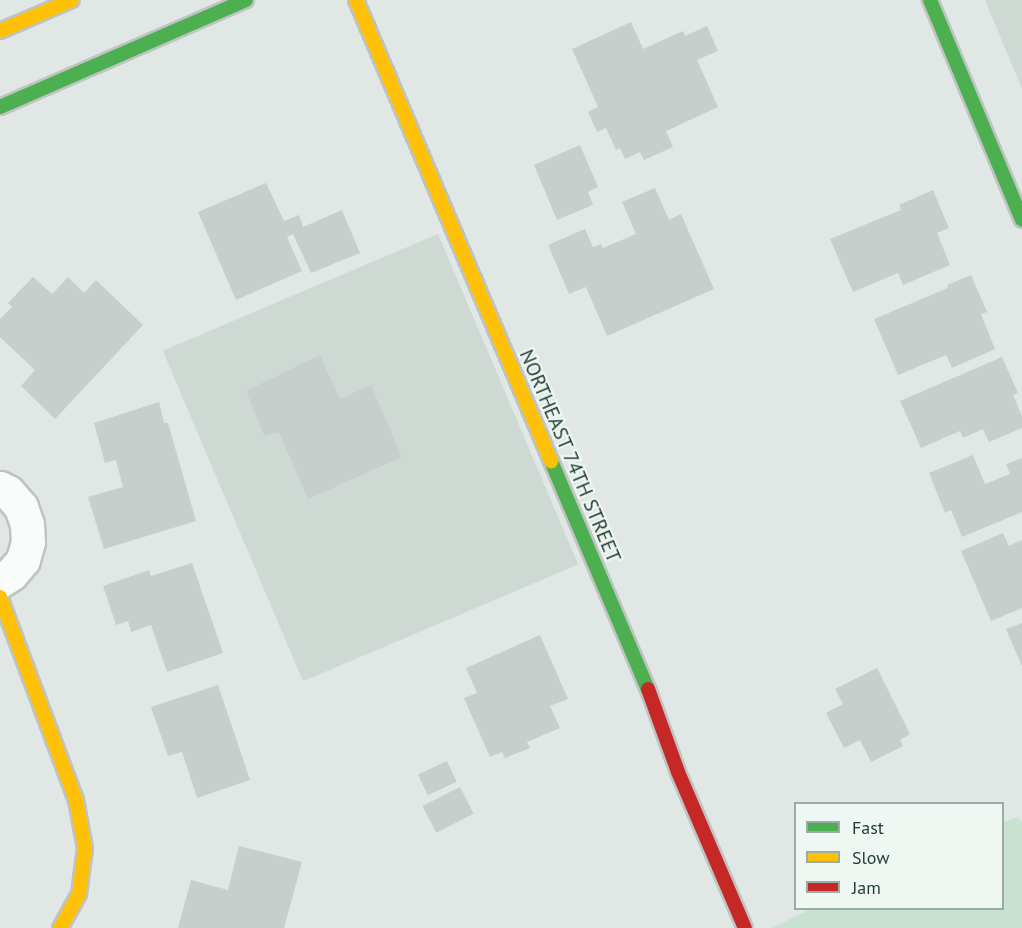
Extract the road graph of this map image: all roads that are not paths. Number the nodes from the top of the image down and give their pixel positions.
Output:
1 (72, 0) edge
2 (246, 0) edge
3 (356, 0) edge
4 (930, 0) edge
5 (36, 7) edge
6 (0, 31) edge
7 (0, 107) edge
8 (1022, 220) edge
9 (0, 488) edge
10 (0, 582) edge
11 (0, 597) edge
12 (60, 928) edge
13 (745, 928) edge

1 - 5 street
2 - 7 street
3 - 13 street, NORTHEAST 74TH STREET
4 - 8 street
5 - 6 street
9 - 10 street
11 - 12 street

